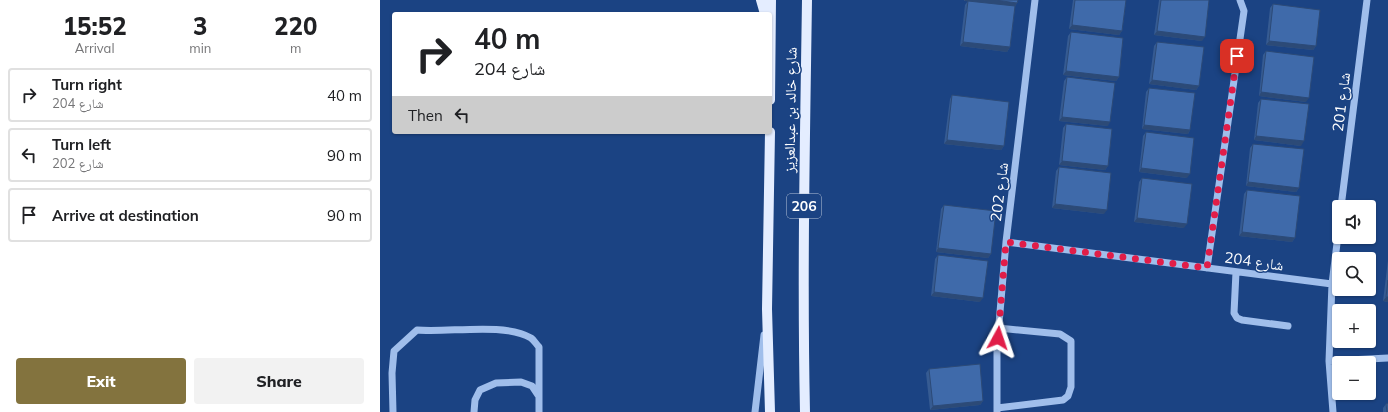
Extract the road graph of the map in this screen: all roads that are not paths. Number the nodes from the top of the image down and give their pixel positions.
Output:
1 (761, 0) edge
2 (771, 0) edge
3 (807, 0) edge
4 (1035, 0) edge
5 (1240, 0) edge
6 (1367, 0) edge
7 (764, 12) edge
8 (771, 12) edge
9 (770, 134) edge
10 (1342, 200) edge
11 (1006, 242) junction
12 (1207, 268) junction
13 (1236, 272) junction
14 (1332, 284) joint
15 (767, 309) junction
16 (1288, 326) dead end
17 (998, 328) junction
18 (1388, 358) edge
19 (1329, 361) junction
20 (538, 395) junction
21 (997, 410) edge
22 (393, 412) edge
23 (474, 412) edge
24 (539, 412) edge
25 (755, 412) edge
26 (770, 412) edge
27 (805, 412) edge
28 (1333, 412) edge

1 - 7 main road
2 - 8 main road, شارع خالد بن عبدالعزيز
3 - 27 main road, شارع خالد بن عبدالعزيز / 206
4 - 11 street, شارع 202
5 - 12 street
6 - 10 street, شارع 201
9 - 15 main road, شارع خالد بن عبدالعزيز / 206
11 - 12 street, شارع 204
11 - 17 street, شارع 202
12 - 13 street, شارع 204
13 - 14 street, شارع 204
13 - 16 street
14 - 19 street
15 - 25 street
15 - 26 main road, شارع خالد بن عبدالعزيز / 206
17 - 21 street, شارع 202
17 - 21 street
18 - 19 street
19 - 28 street
20 - 22 street
20 - 23 street
20 - 24 street

